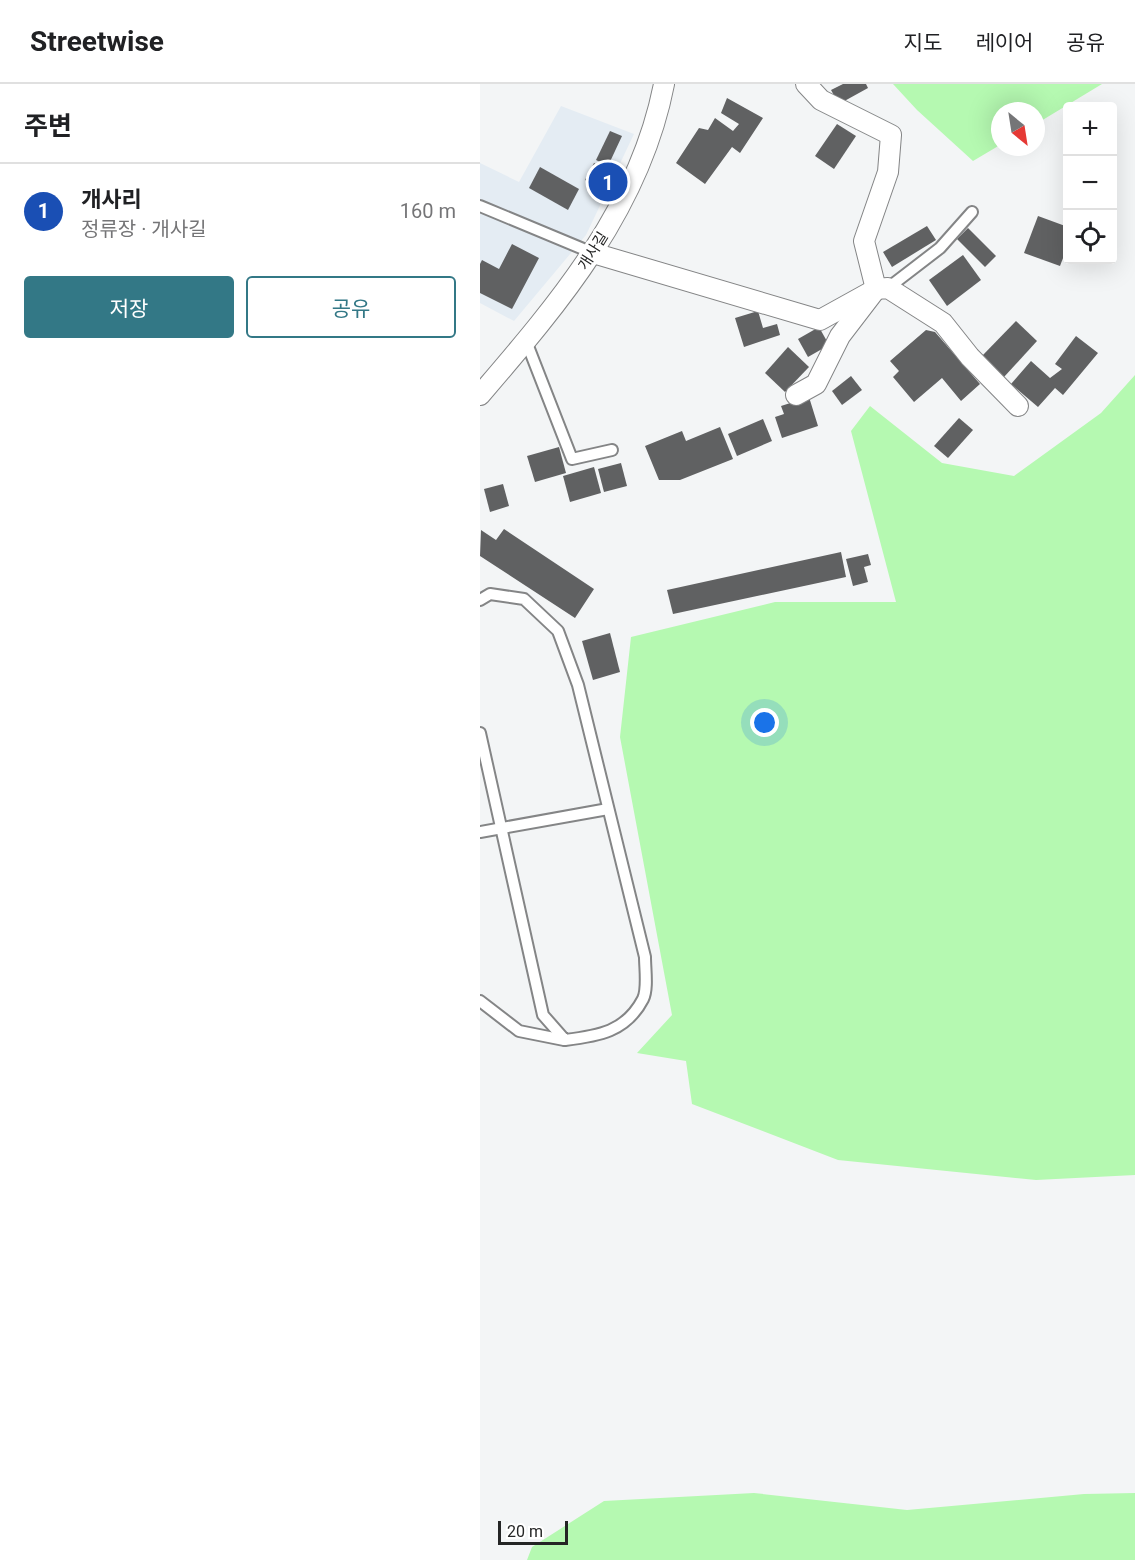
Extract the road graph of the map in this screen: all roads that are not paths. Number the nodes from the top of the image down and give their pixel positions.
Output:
1 (664, 84) edge
2 (806, 84) edge
3 (480, 206) edge
4 (972, 212) dead end
5 (593, 253) junction
6 (882, 289) junction
7 (525, 341) junction
8 (480, 395) edge
9 (796, 395) dead end
10 (1018, 406) dead end
11 (612, 450) dead end
12 (480, 600) edge
13 (480, 733) edge
14 (608, 809) junction
15 (501, 829) junction
16 (480, 832) edge
17 (480, 1001) edge
18 (565, 1040) junction

1 - 5 street, 개사길
2 - 6 street
3 - 5 lane
4 - 6 lane
5 - 6 street
5 - 7 street, 개사길
6 - 9 street
6 - 10 street
7 - 8 street, 개사길
7 - 11 lane
12 - 14 lane
13 - 15 lane
14 - 15 lane
14 - 18 lane
15 - 16 lane
15 - 18 lane
17 - 18 lane

